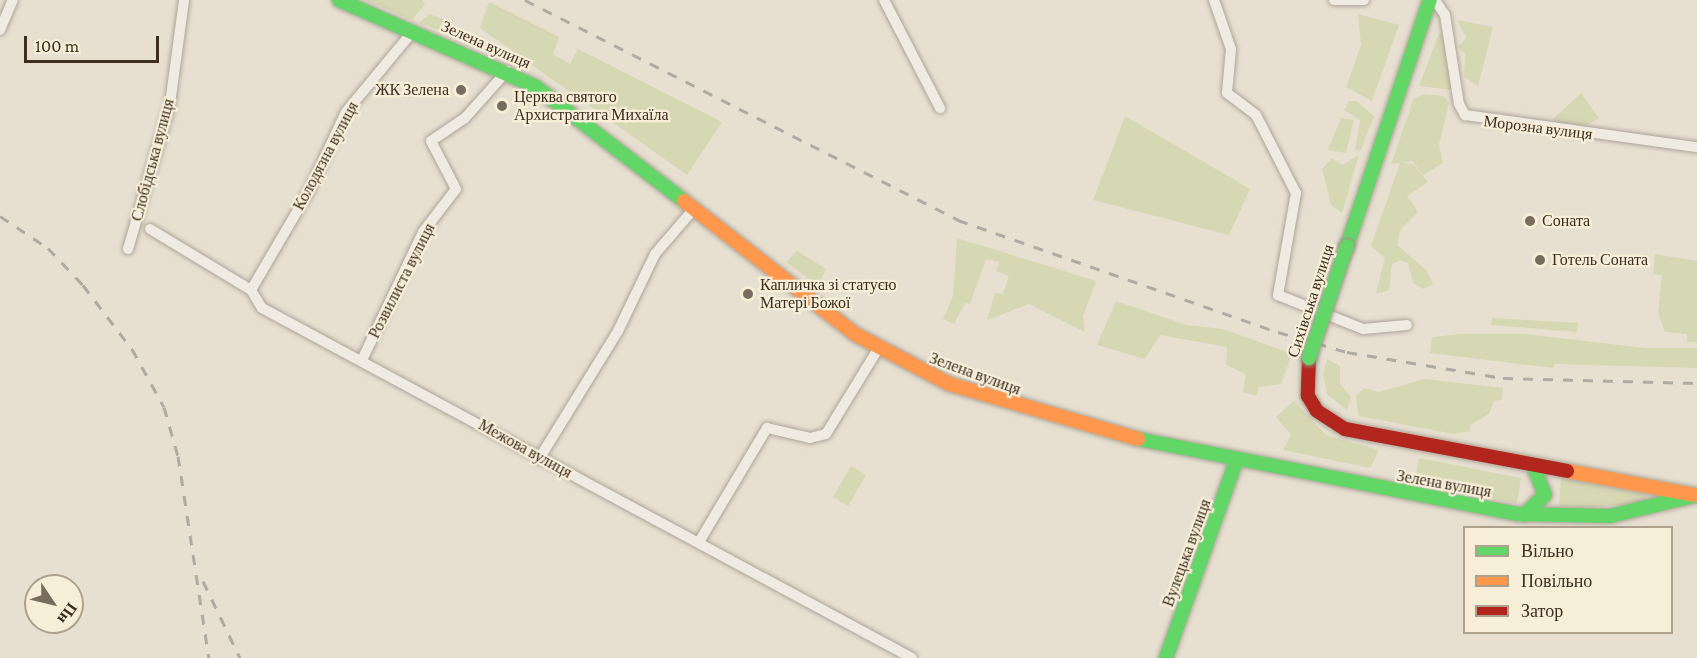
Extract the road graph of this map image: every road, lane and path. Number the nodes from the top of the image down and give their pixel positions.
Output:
1 (13, 0) edge
2 (184, 0) edge
3 (339, 0) edge
4 (884, 0) edge
5 (1214, 0) edge
6 (1334, 0) edge
7 (1364, 0) edge
8 (1433, 0) edge
9 (0, 30) edge
10 (413, 31) junction
11 (507, 71) junction
12 (939, 108) dead end
13 (1697, 147) edge
14 (693, 210) junction
15 (150, 229) dead end
16 (128, 249) dead end
17 (251, 290) junction
18 (1407, 325) dead end
19 (878, 349) junction
20 (362, 360) junction
21 (539, 459) junction
22 (1237, 459) junction
23 (1534, 468) junction
24 (1697, 495) edge
25 (1524, 515) junction
26 (699, 542) junction
27 (912, 658) edge
28 (1166, 658) edge

1 - 9 street
2 - 16 street, Слобідська вулиця
3 - 10 main road, Зелена вулиця
4 - 12 street
5 - 18 street
6 - 7 street
8 - 13 street, Морозна вулиця
8 - 23 main road, Сихівська вулиця, bridge
10 - 11 main road, Зелена вулиця
10 - 17 street, Колодязна вулиця
11 - 14 main road, Зелена вулиця
11 - 20 street, Розвилиста вулиця
14 - 19 main road, Зелена вулиця
14 - 21 street
15 - 17 street, Межова вулиця
17 - 20 street, Межова вулиця
19 - 22 main road, Зелена вулиця
19 - 26 street
20 - 21 street, Межова вулиця
21 - 26 street, Межова вулиця
22 - 25 main road, Зелена вулиця
22 - 28 main road, Вулецька вулиця
23 - 24 main road, Сихівська вулиця
23 - 25 main road
24 - 25 main road, Зелена вулиця
26 - 27 street, Межова вулиця

